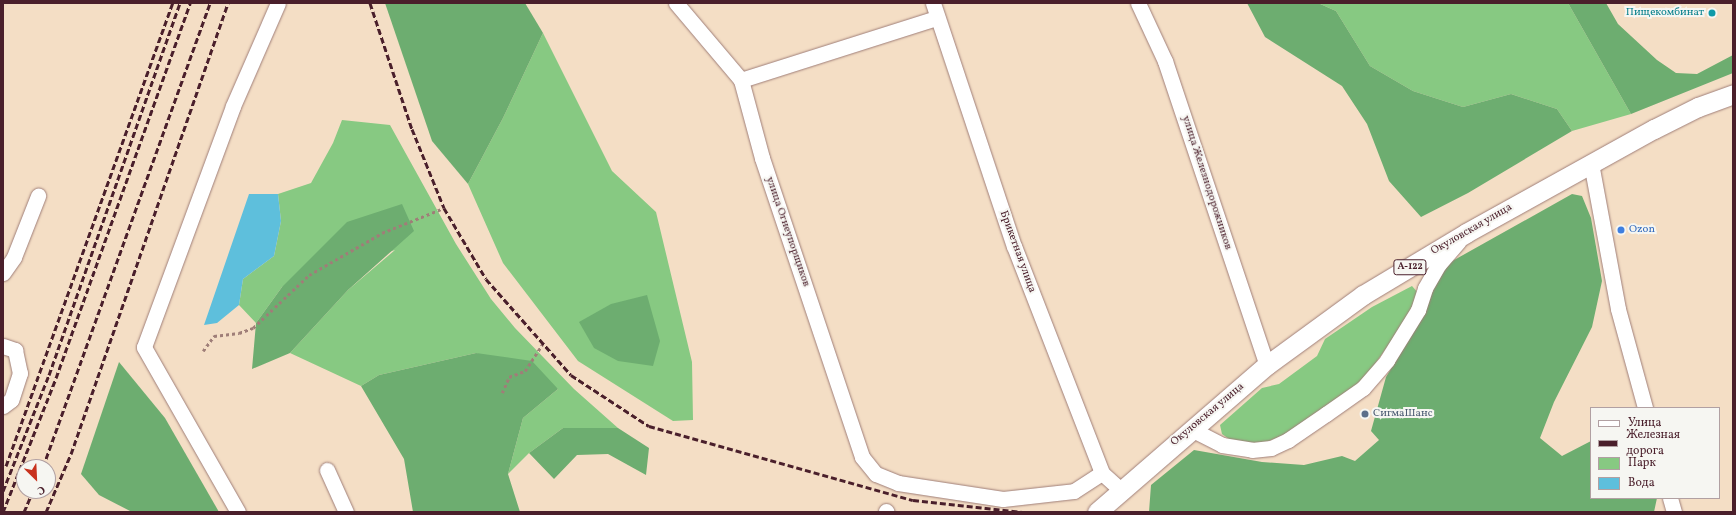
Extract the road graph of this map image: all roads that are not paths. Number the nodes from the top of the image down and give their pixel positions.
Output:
1 (278, 3) edge
2 (676, 3) edge
3 (933, 3) edge
4 (1138, 3) edge
5 (937, 18) junction
6 (741, 80) junction
7 (1733, 94) edge
8 (1591, 164) junction
9 (38, 196) dead end
10 (1466, 233) junction
11 (3, 273) edge
12 (3, 346) edge
13 (1267, 365) junction
14 (3, 406) edge
15 (1645, 407) edge
16 (1191, 429) junction
17 (327, 470) dead end
18 (1102, 474) junction
19 (1121, 490) junction
20 (1670, 499) edge
21 (238, 512) edge
22 (346, 512) edge
23 (1097, 512) edge
24 (1674, 512) edge

1 - 21 street
2 - 6 street, улица Огнеупорщиков
3 - 5 street, Брикетная улица
4 - 13 street, улица Железнодорожников
5 - 6 street
5 - 18 street, Брикетная улица
6 - 18 street, улица Огнеупорщиков
7 - 8 main road, Окуловская улица / А-122
8 - 10 main road, Окуловская улица / А-122
8 - 15 street
9 - 11 street
10 - 13 main road, Окуловская улица / А-122
10 - 16 street
12 - 14 street
13 - 16 main road, Окуловская улица / А-122
16 - 19 main road, Окуловская улица / А-122
17 - 22 street
18 - 19 street, Брикетная улица
19 - 23 main road, А-122
20 - 24 street

